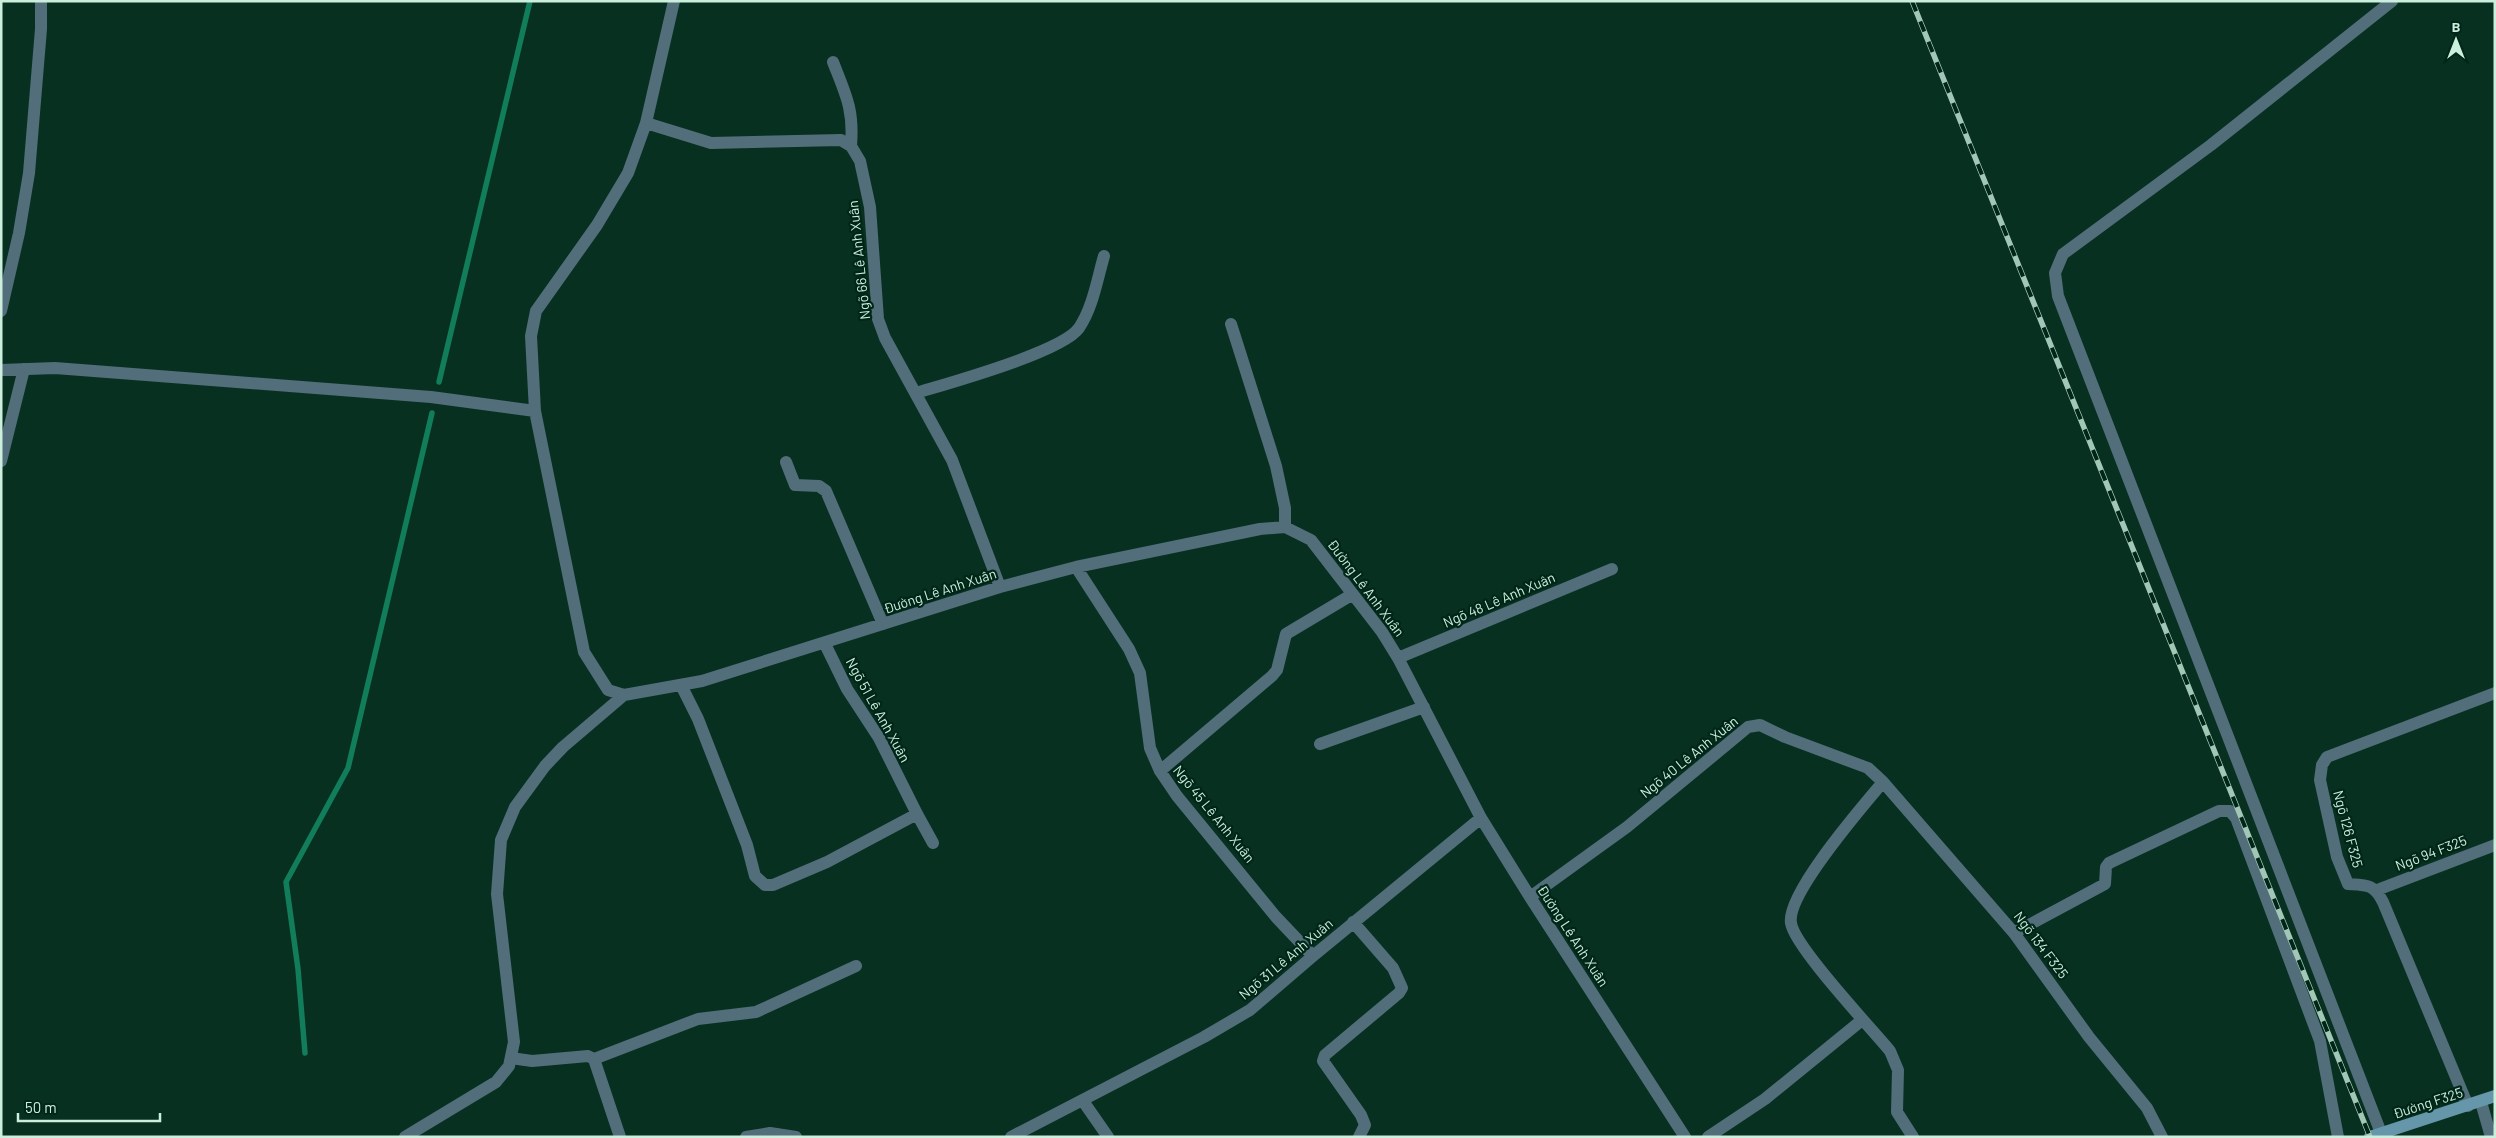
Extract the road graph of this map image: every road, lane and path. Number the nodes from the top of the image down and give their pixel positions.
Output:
1 (41, 1) edge
2 (674, 1) edge
3 (2392, 1) edge
4 (833, 62) dead end
5 (646, 123) junction
6 (851, 146) junction
7 (1104, 256) dead end
8 (1, 311) edge
9 (1231, 324) dead end
10 (24, 369) junction
11 (1, 370) edge
12 (916, 393) junction
13 (534, 411) junction
14 (1, 461) edge
15 (786, 462) dead end
16 (1285, 527) junction
17 (1076, 566) junction
18 (1612, 569) dead end
19 (1000, 587) junction
20 (1353, 594) junction
21 (883, 624) junction
22 (825, 644) junction
23 (1398, 658) junction
24 (681, 685) junction
25 (2495, 693) edge
26 (624, 695) junction
27 (1424, 707) junction
28 (1320, 744) dead end
29 (1160, 771) junction
30 (1882, 782) junction
31 (917, 814) junction
32 (1481, 818) junction
33 (934, 843) dead end
34 (2495, 845) edge
35 (2377, 890) junction
36 (1530, 897) junction
37 (1353, 922) junction
38 (2014, 933) junction
39 (1313, 956) junction
40 (856, 966) dead end
41 (1862, 1020) junction
42 (512, 1058) junction
43 (594, 1060) junction
44 (2495, 1096) edge
45 (1083, 1101) junction
46 (2481, 1102) junction
47 (2468, 1106) junction
48 (2376, 1135) edge
49 (405, 1137) edge
50 (620, 1137) edge
51 (746, 1137) edge
52 (796, 1137) edge
53 (1011, 1137) edge
54 (1108, 1137) edge
55 (1359, 1137) edge
56 (1685, 1137) edge
57 (1708, 1137) edge
58 (1913, 1137) edge
59 (2162, 1137) edge
60 (2338, 1137) edge
61 (2491, 1137) edge

1 - 8 street
2 - 5 street
3 - 48 street
4 - 6 street
5 - 6 street
5 - 13 street
6 - 12 street, Ngõ 66 Lê Anh Xuân
7 - 12 street
9 - 16 street
10 - 11 street
10 - 13 street
10 - 14 street
12 - 19 street, Ngõ 66 Lê Anh Xuân
13 - 26 street
15 - 21 street
16 - 17 street, Đường Lê Anh Xuân
16 - 20 street, Đường Lê Anh Xuân
17 - 19 street, Đường Lê Anh Xuân
17 - 29 street, Ngõ 45 Lê Anh Xuân
18 - 23 street, Ngõ 48 Lê Anh Xuân
19 - 21 street, Đường Lê Anh Xuân
20 - 23 street, Đường Lê Anh Xuân
20 - 29 street
21 - 22 street, Đường Lê Anh Xuân
22 - 24 street, Đường Lê Anh Xuân
22 - 31 street, Ngõ 51 Lê Anh Xuân
23 - 27 street, Đường Lê Anh Xuân
24 - 26 street, Đường Lê Anh Xuân
24 - 31 street
25 - 35 street, Ngõ 126 F325
26 - 42 street
27 - 28 street
27 - 32 street, Đường Lê Anh Xuân
29 - 39 street, Ngõ 45 Lê Anh Xuân
30 - 36 street, Ngõ 40 Lê Anh Xuân
30 - 38 street, Ngõ 134 F325
30 - 41 street
31 - 33 street, Ngõ 51 Lê Anh Xuân
32 - 36 street, Đường Lê Anh Xuân
32 - 37 street, Ngõ 31 Lê Anh Xuân
34 - 35 street, Ngõ 94 F325
35 - 47 street
36 - 56 street, Đường Lê Anh Xuân
37 - 39 street, Ngõ 31 Lê Anh Xuân
37 - 55 street
38 - 59 street, Ngõ 134 F325
38 - 60 street
39 - 45 street, Ngõ 31 Lê Anh Xuân
40 - 43 street
41 - 57 street
41 - 58 street
42 - 43 street
42 - 49 street
43 - 50 street
44 - 46 main road, Đường F325
45 - 53 street, Ngõ 31 Lê Anh Xuân
45 - 54 street
46 - 47 main road, Đường F325
46 - 61 street
47 - 48 main road, Đường F325
51 - 52 street

